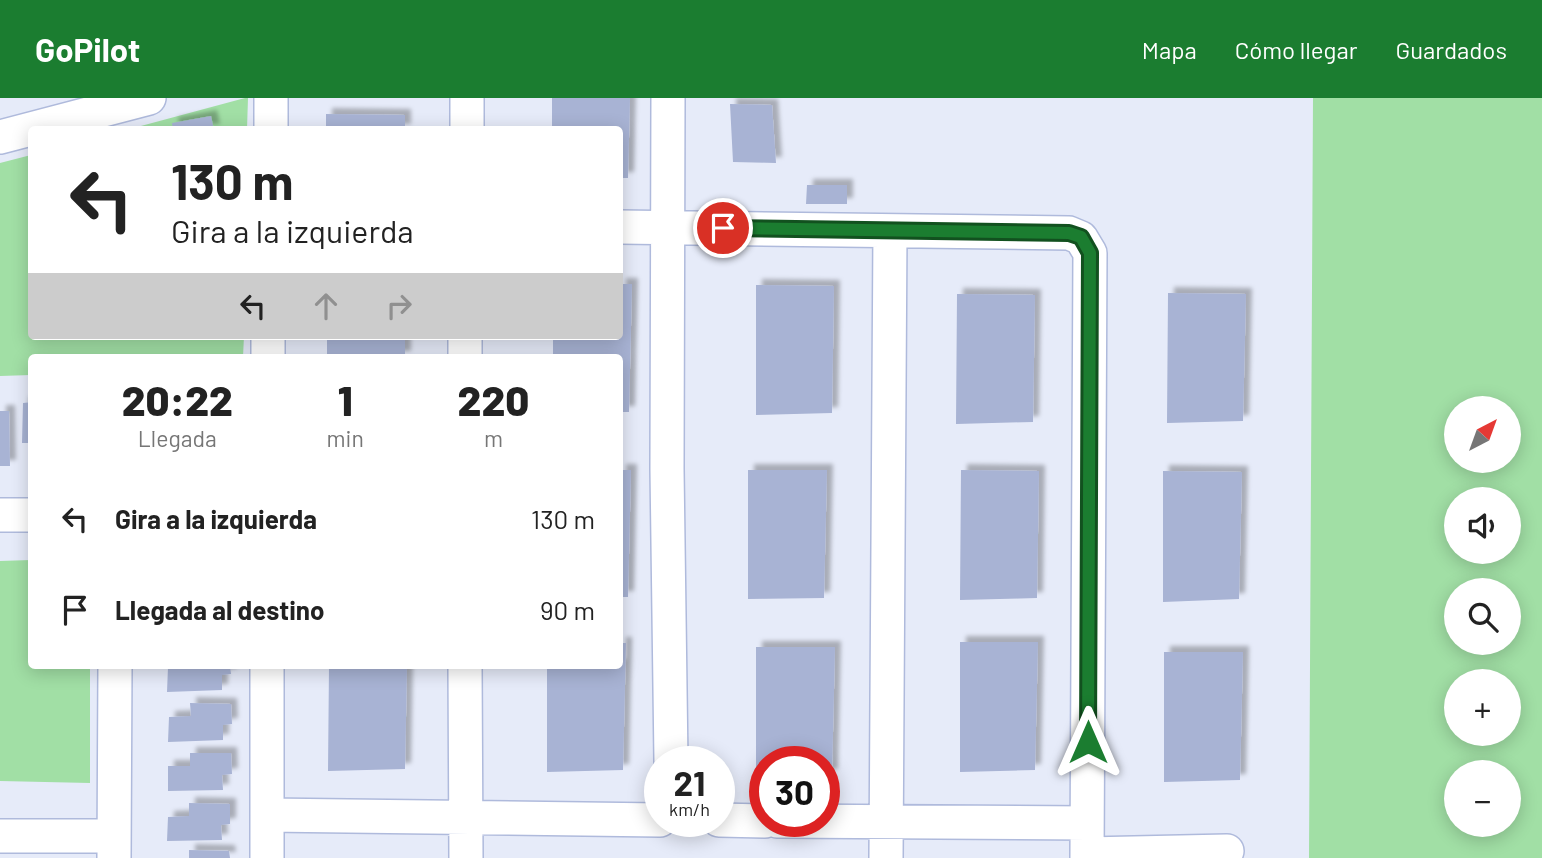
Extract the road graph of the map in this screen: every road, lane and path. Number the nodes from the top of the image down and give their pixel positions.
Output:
1 (149, 98) edge
2 (271, 98) edge
3 (467, 98) edge
4 (668, 98) edge
5 (42, 126) edge
6 (271, 126) edge
7 (467, 126) edge
8 (28, 130) edge
9 (0, 137) edge
10 (623, 227) edge
11 (668, 228) junction
12 (890, 231) junction
13 (0, 515) edge
14 (28, 515) edge
15 (115, 669) edge
16 (267, 669) edge
17 (465, 669) edge
18 (671, 746) edge
19 (267, 815) junction
20 (465, 818) junction
21 (644, 820) edge
22 (840, 822) edge
23 (886, 822) junction
24 (0, 836) edge
25 (1087, 845) edge
26 (114, 847) edge
27 (1227, 851) dead end
28 (267, 858) edge
29 (466, 858) edge
30 (886, 858) edge

1 - 5 street
2 - 6 street
3 - 7 street
4 - 11 street
8 - 9 street
10 - 11 street
11 - 12 street
11 - 18 street
12 - 23 street
12 - 25 street
13 - 14 street
15 - 26 street
16 - 19 street
17 - 20 street
19 - 20 street
19 - 28 street
20 - 21 street
20 - 29 street
22 - 23 street
23 - 25 street
23 - 30 street
24 - 26 street
25 - 27 street

